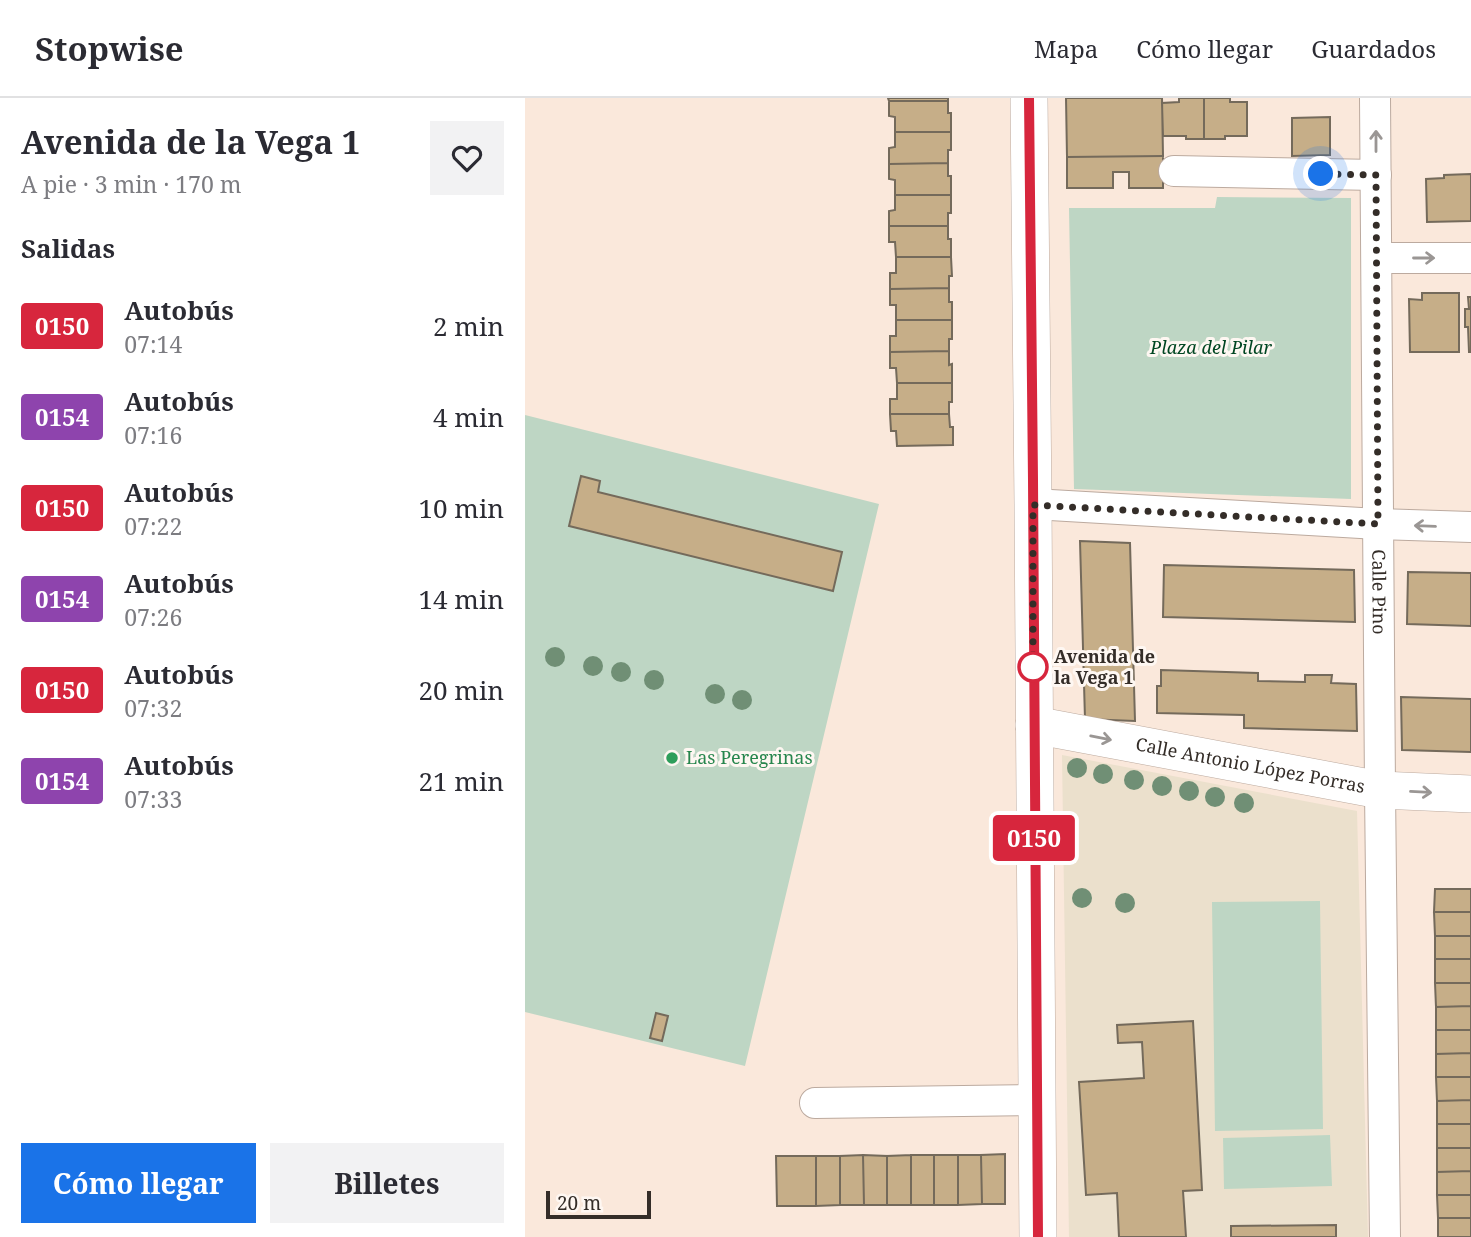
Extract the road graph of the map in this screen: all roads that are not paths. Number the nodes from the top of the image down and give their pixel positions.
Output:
1 (1028, 98) edge
2 (1375, 98) edge
3 (1174, 171) dead end
4 (1376, 175) junction
5 (1377, 258) junction
6 (1471, 258) edge
7 (1033, 505) junction
8 (1378, 524) junction
9 (1471, 527) edge
10 (1034, 725) junction
11 (1380, 790) junction
12 (1471, 794) edge
13 (1037, 1100) junction
14 (815, 1103) dead end
15 (1038, 1237) edge
16 (1385, 1237) edge

1 - 7 street
4 -> 2 street, Calle Pino
3 - 4 street
4 - 5 street, Calle Pino
5 -> 6 street
5 - 8 street, Calle Pino
7 - 8 street
7 - 10 street
9 -> 8 street
8 - 11 street, Calle Pino
10 -> 11 street, Calle Antonio López Porras
10 - 13 street
11 -> 12 street, Calle Antonio López Porras
11 - 16 street, Calle Pino
13 - 14 street
13 - 15 street

